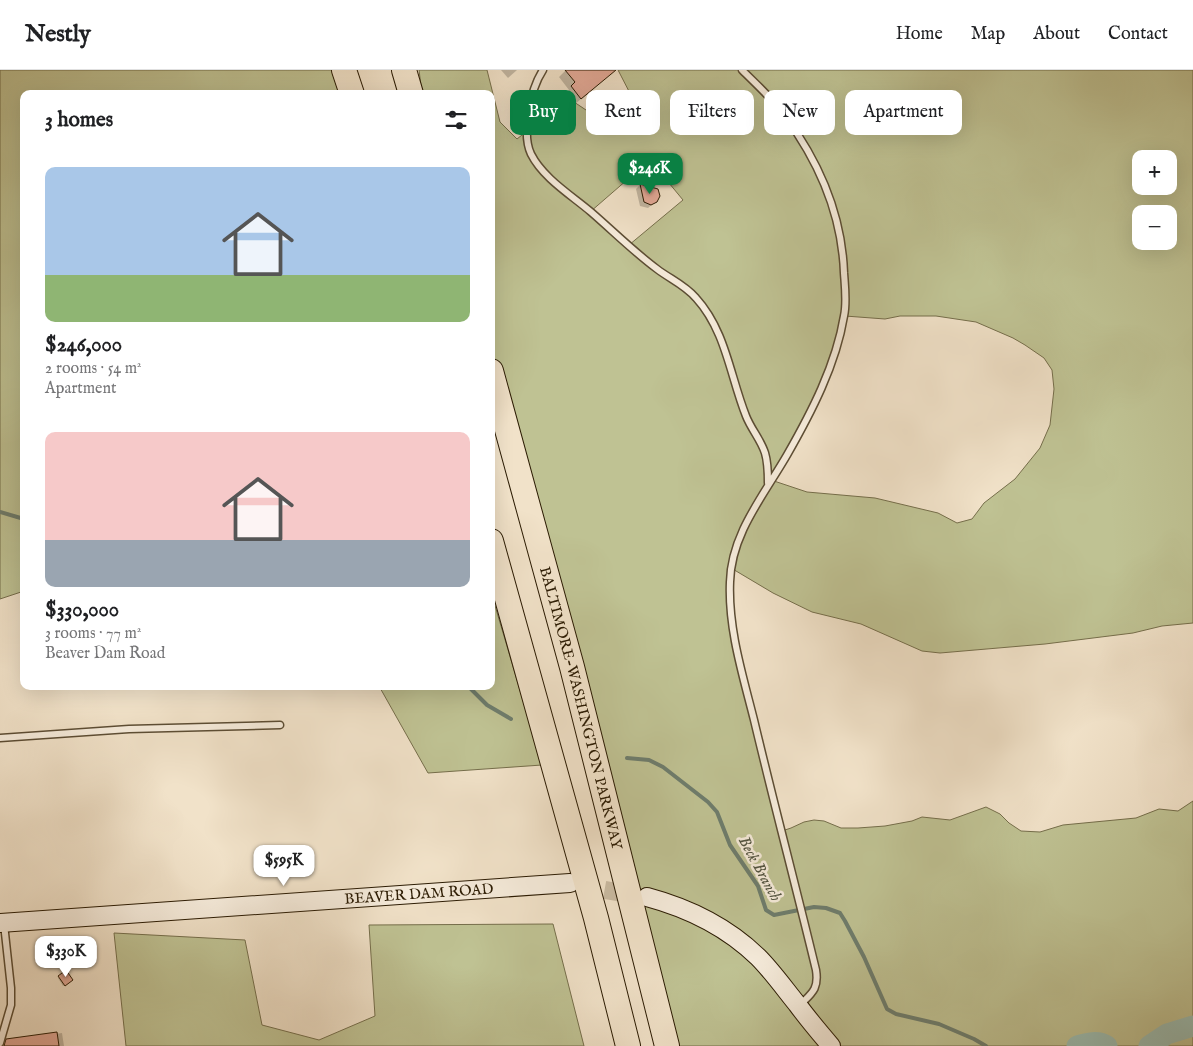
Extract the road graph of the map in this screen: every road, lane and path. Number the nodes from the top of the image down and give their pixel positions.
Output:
1 (344, 70) edge
2 (404, 70) edge
3 (543, 70) edge
4 (742, 70) edge
5 (351, 90) edge
6 (410, 90) edge
7 (495, 386) edge
8 (768, 484) junction
9 (495, 555) edge
10 (280, 725) dead end
11 (0, 738) edge
12 (570, 883) tunnel mouth
13 (647, 897) tunnel mouth
14 (2, 923) edge
15 (798, 1006) junction
16 (0, 1043) edge
17 (628, 1046) edge
18 (667, 1046) edge
19 (831, 1046) edge

1 - 5 highway
2 - 6 highway
3 - 8 lane
4 - 8 lane
7 - 18 highway, BALTIMORE-WASHINGTON PARKWAY
8 - 15 lane
9 - 17 highway
10 - 11 lane
12 - 14 street, BEAVER DAM ROAD
13 - 15 street
14 - 16 lane
15 - 19 street

